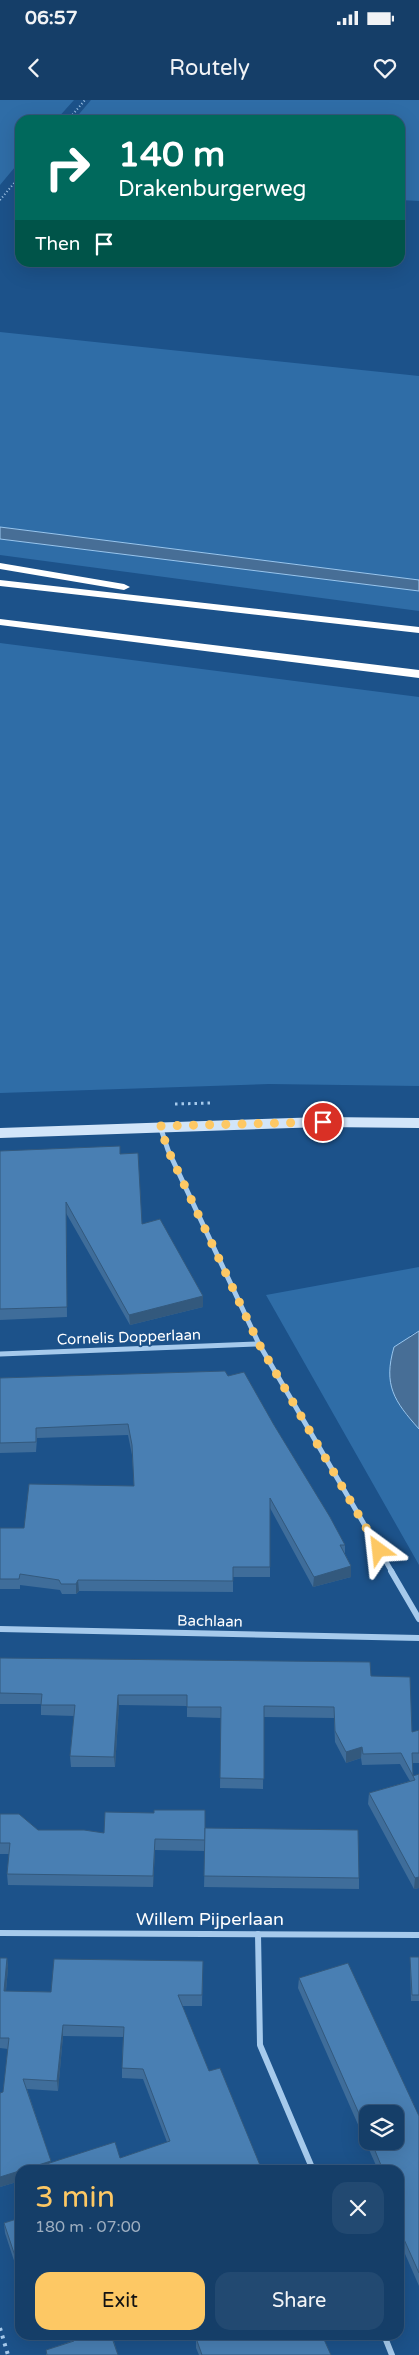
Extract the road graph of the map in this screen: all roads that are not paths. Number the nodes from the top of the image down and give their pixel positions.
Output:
1 (0, 566) edge
2 (0, 583) edge
3 (278, 614) junction
4 (0, 622) edge
5 (419, 630) edge
6 (419, 674) edge
7 (419, 1122) edge
8 (160, 1126) junction
9 (0, 1133) edge
10 (259, 1344) junction
11 (0, 1354) edge
12 (419, 1619) edge
13 (0, 1629) edge
14 (419, 1638) edge
15 (0, 1933) edge
16 (258, 1934) junction
17 (419, 1935) edge
18 (311, 2165) edge
19 (386, 2340) edge
20 (392, 2355) edge

1 - 3 highway
2 - 3 highway
3 - 5 highway
4 - 6 highway
7 - 8 main road
8 - 9 main road
8 - 10 street
10 - 11 street, Cornelis Dopperlaan
10 - 12 street
13 - 14 street, Bachlaan
15 - 16 street, Willem Pijperlaan
16 - 17 street, Willem Pijperlaan
16 - 18 street
19 - 20 street

